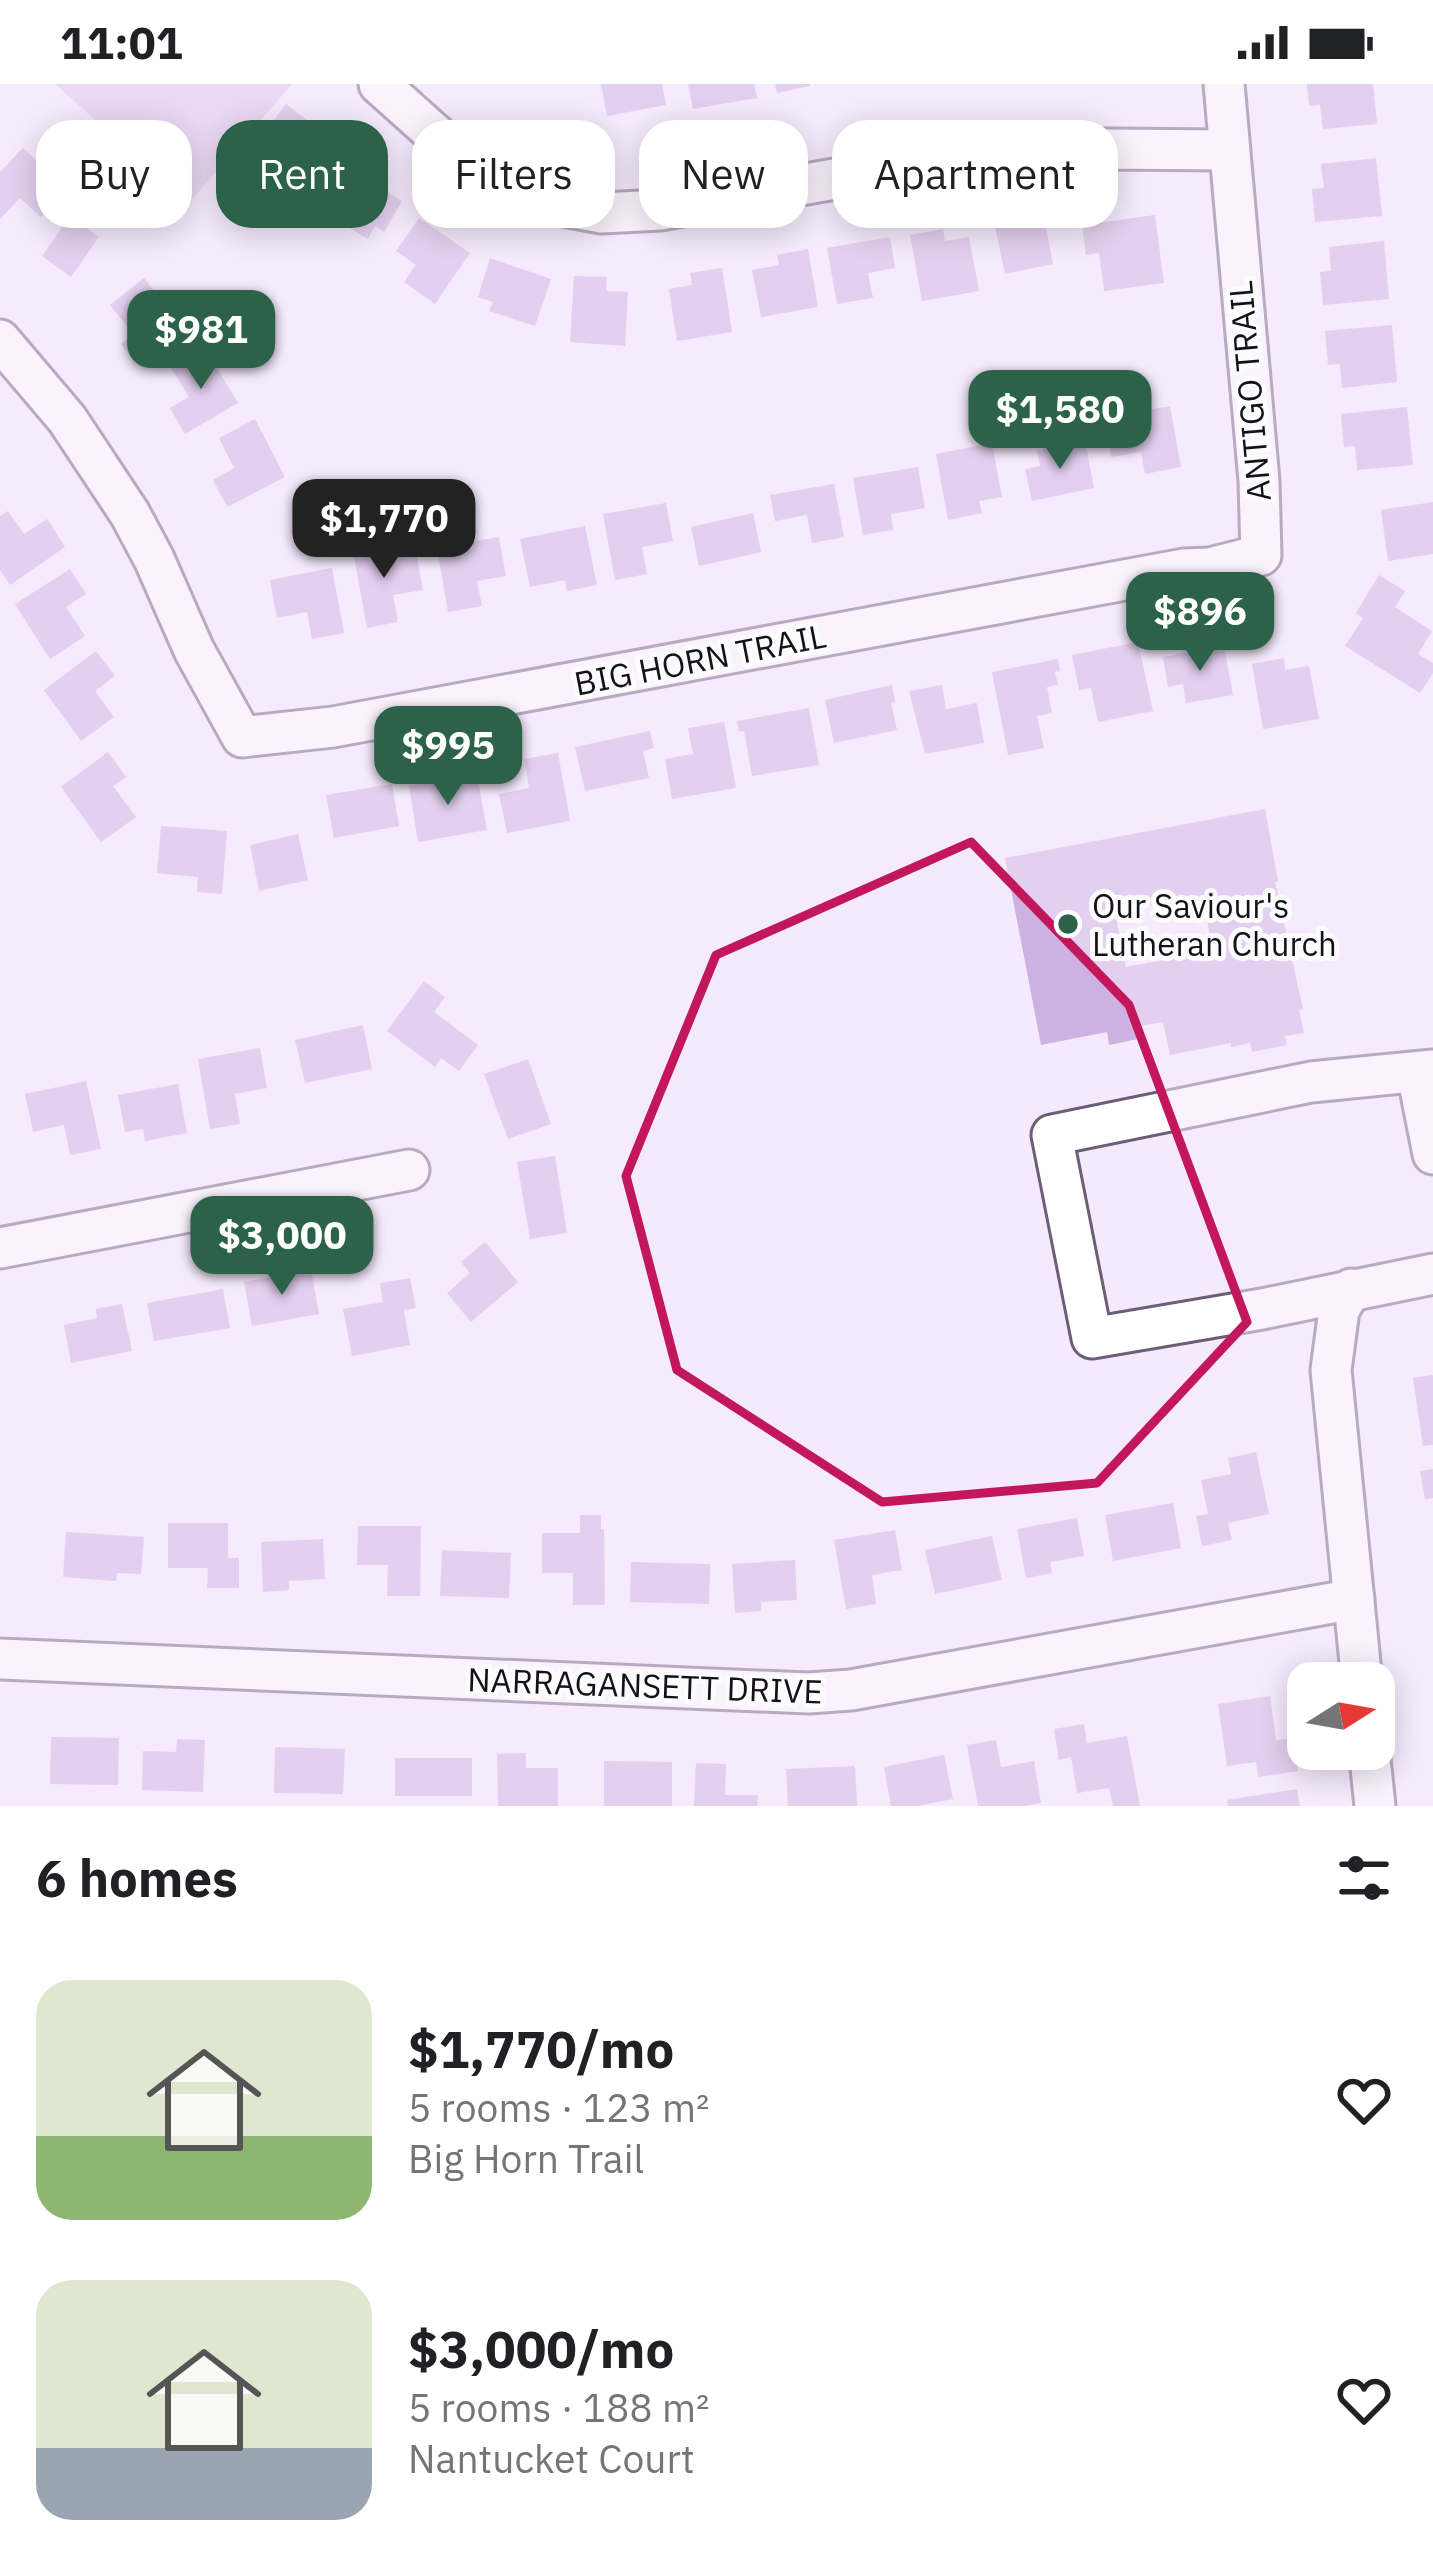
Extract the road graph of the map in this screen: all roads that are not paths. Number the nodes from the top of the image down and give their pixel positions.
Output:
1 (379, 84) edge
2 (1224, 84) edge
3 (1228, 150) junction
4 (0, 340) edge
5 (1262, 554) joint
6 (1425, 1071) edge
7 (1433, 1154) edge
8 (409, 1170) dead end
9 (0, 1248) edge
10 (1433, 1274) edge
11 (1352, 1289) junction
12 (1354, 1599) junction
13 (0, 1659) edge
14 (1360, 1662) edge
15 (1371, 1770) edge
16 (1375, 1806) edge

1 - 3 street
2 - 3 street, ANTIGO TRAIL
3 - 5 street, ANTIGO TRAIL
4 - 5 street, BIG HORN TRAIL
6 - 7 street
6 - 11 street
8 - 9 street
10 - 11 street
11 - 12 street
12 - 13 street, NARRAGANSETT DRIVE
12 - 14 street
15 - 16 street

